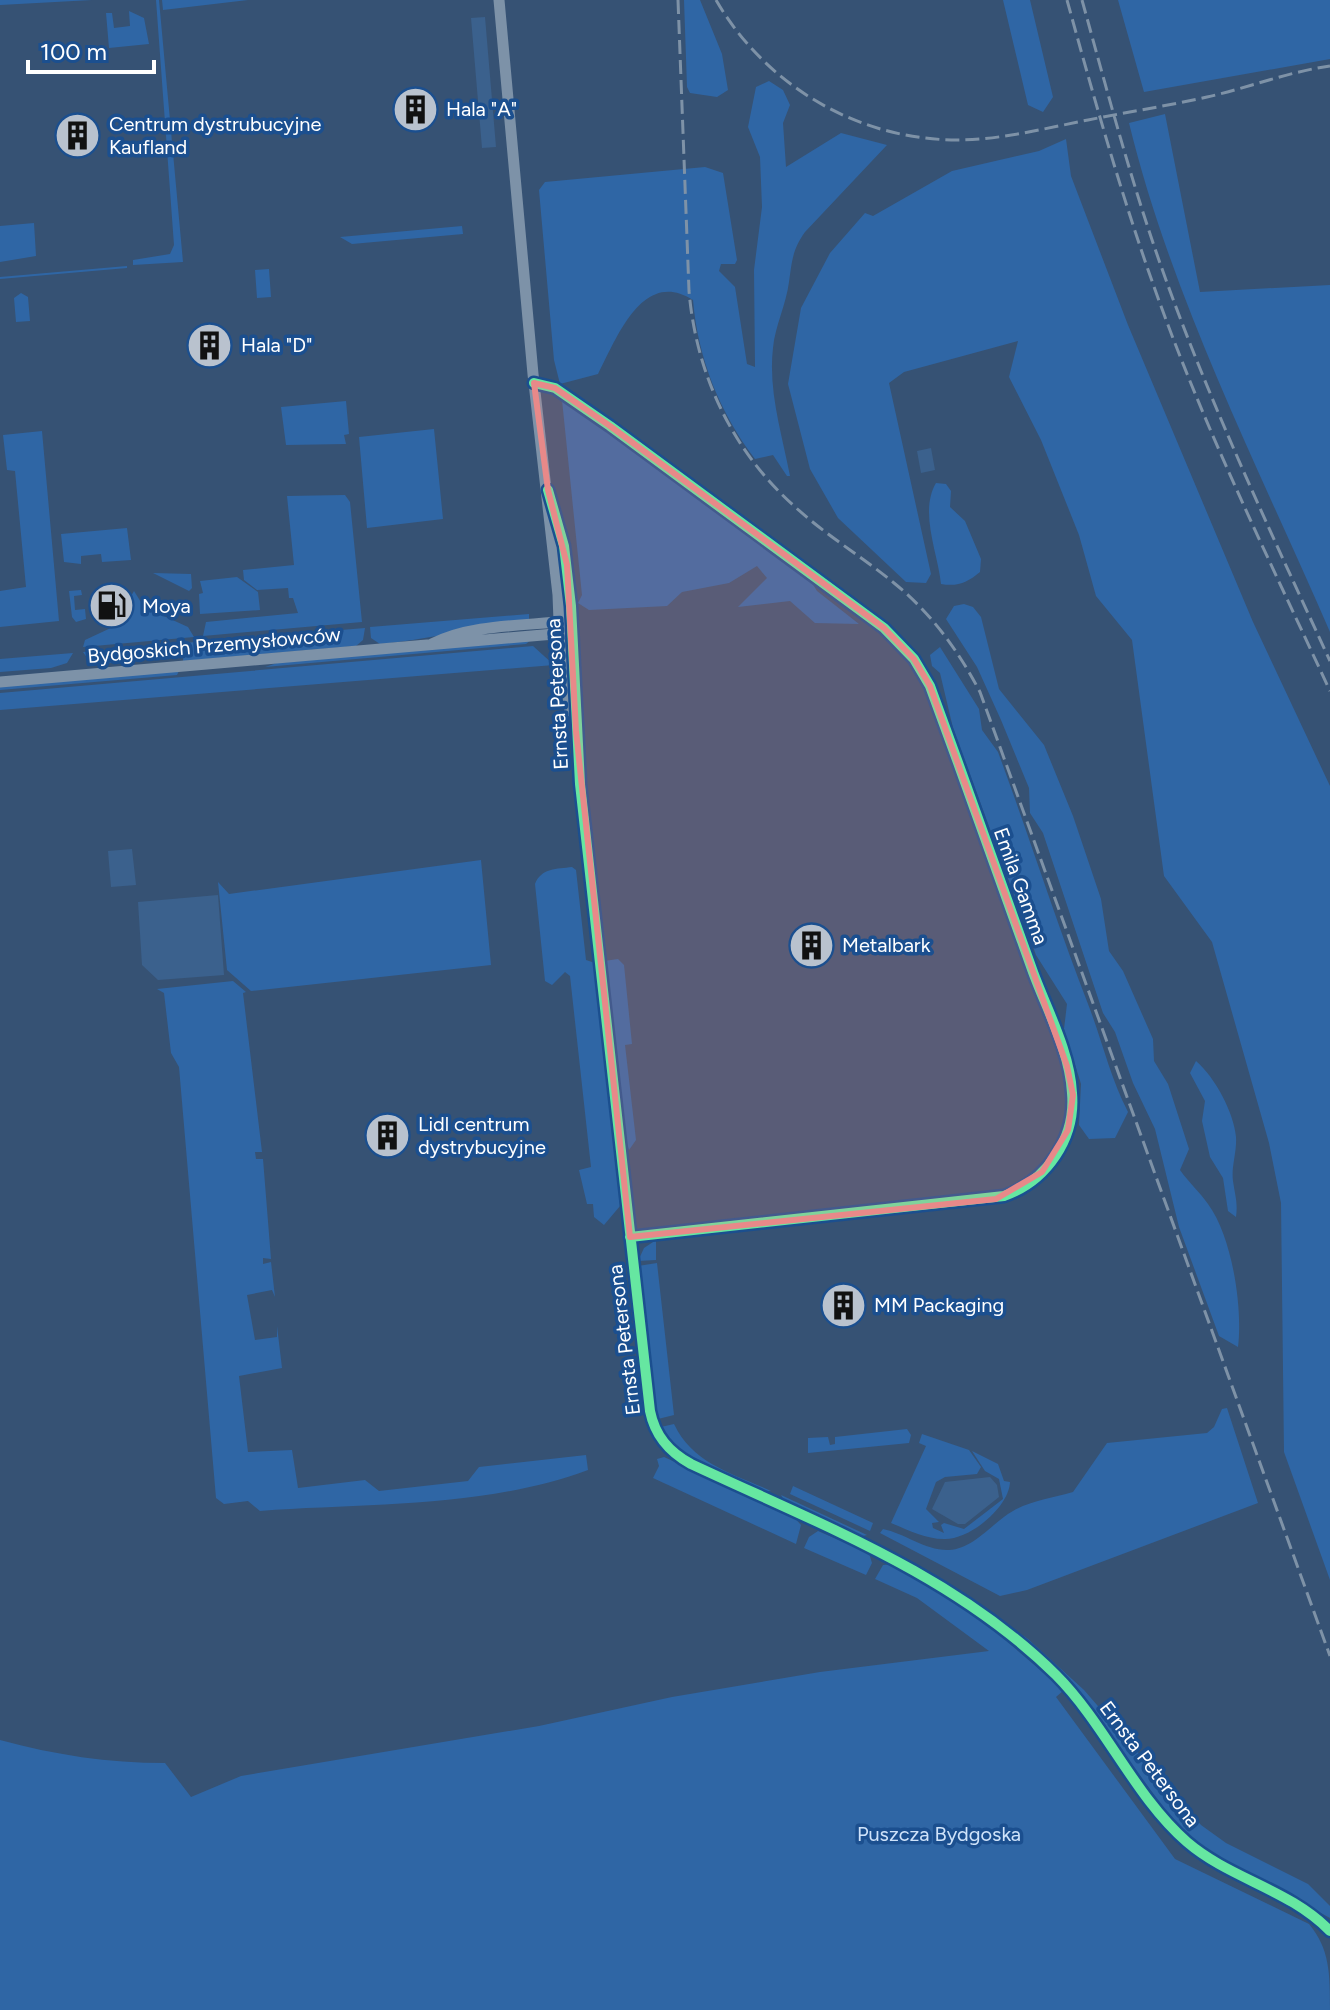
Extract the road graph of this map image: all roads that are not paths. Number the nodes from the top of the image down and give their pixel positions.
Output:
1 (499, 0) edge
2 (534, 383) junction
3 (566, 627) junction
4 (0, 682) edge
5 (630, 1237) junction
6 (1330, 1931) edge

1 - 2 street, Ernsta Petersona
2 - 3 street, Ernsta Petersona
2 - 5 street, Emila Gamma
3 - 4 street, Bydgoskich Przemysłowców
3 - 5 street, Ernsta Petersona
5 - 6 street, Ernsta Petersona

